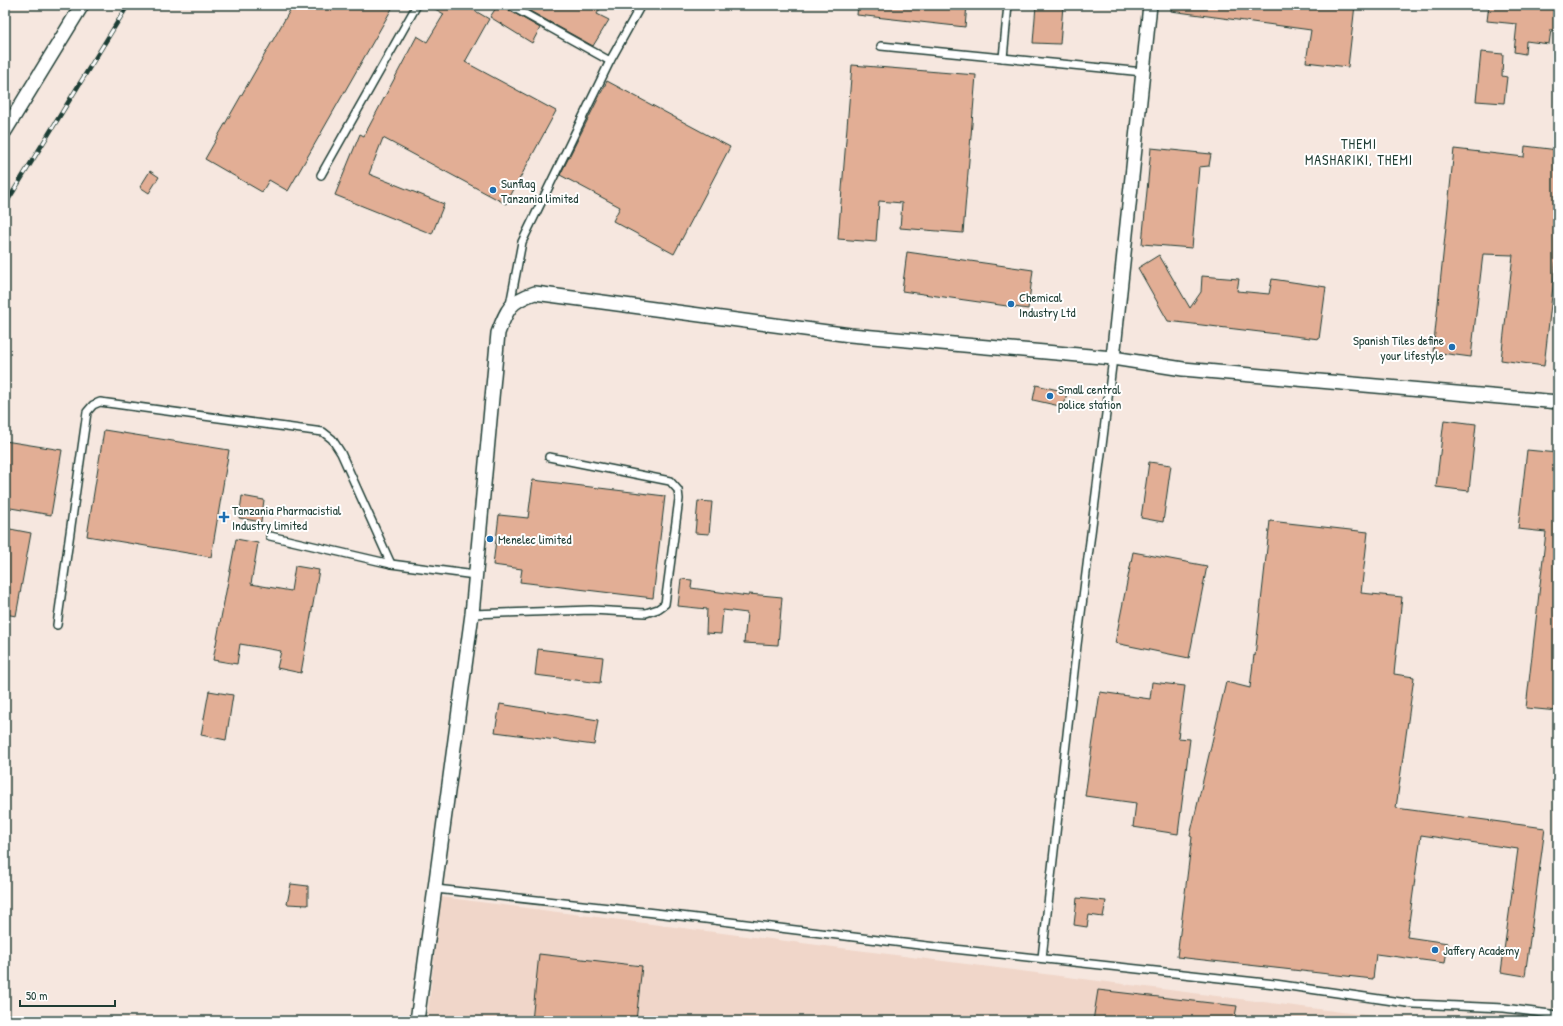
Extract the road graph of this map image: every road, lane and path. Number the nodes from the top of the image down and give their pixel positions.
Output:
1 (82, 5) edge
2 (417, 5) edge
3 (509, 5) edge
4 (641, 5) edge
5 (1008, 5) edge
6 (1150, 5) edge
7 (880, 46) dead end
8 (1003, 58) junction
9 (610, 61) junction
10 (1143, 72) junction
11 (5, 131) edge
12 (321, 175) dead end
13 (510, 306) junction
14 (1113, 358) junction
15 (1558, 402) edge
16 (549, 457) dead end
17 (270, 536) dead end
18 (391, 564) junction
19 (475, 576) junction
20 (472, 614) junction
21 (57, 625) dead end
22 (436, 889) junction
23 (1042, 958) junction
24 (1558, 1016) edge
25 (417, 1021) edge

1 - 11 street
2 - 12 lane
3 - 9 lane
4 - 9 lane
5 - 8 lane
6 - 10 street
7 - 8 lane
8 - 10 lane
9 - 13 lane
10 - 14 street
13 - 14 street
13 - 19 street
14 - 15 street
14 - 23 lane
16 - 20 lane
17 - 18 lane
18 - 19 lane
18 - 21 lane
19 - 20 street
20 - 22 street
22 - 23 lane
22 - 25 street
23 - 24 lane

